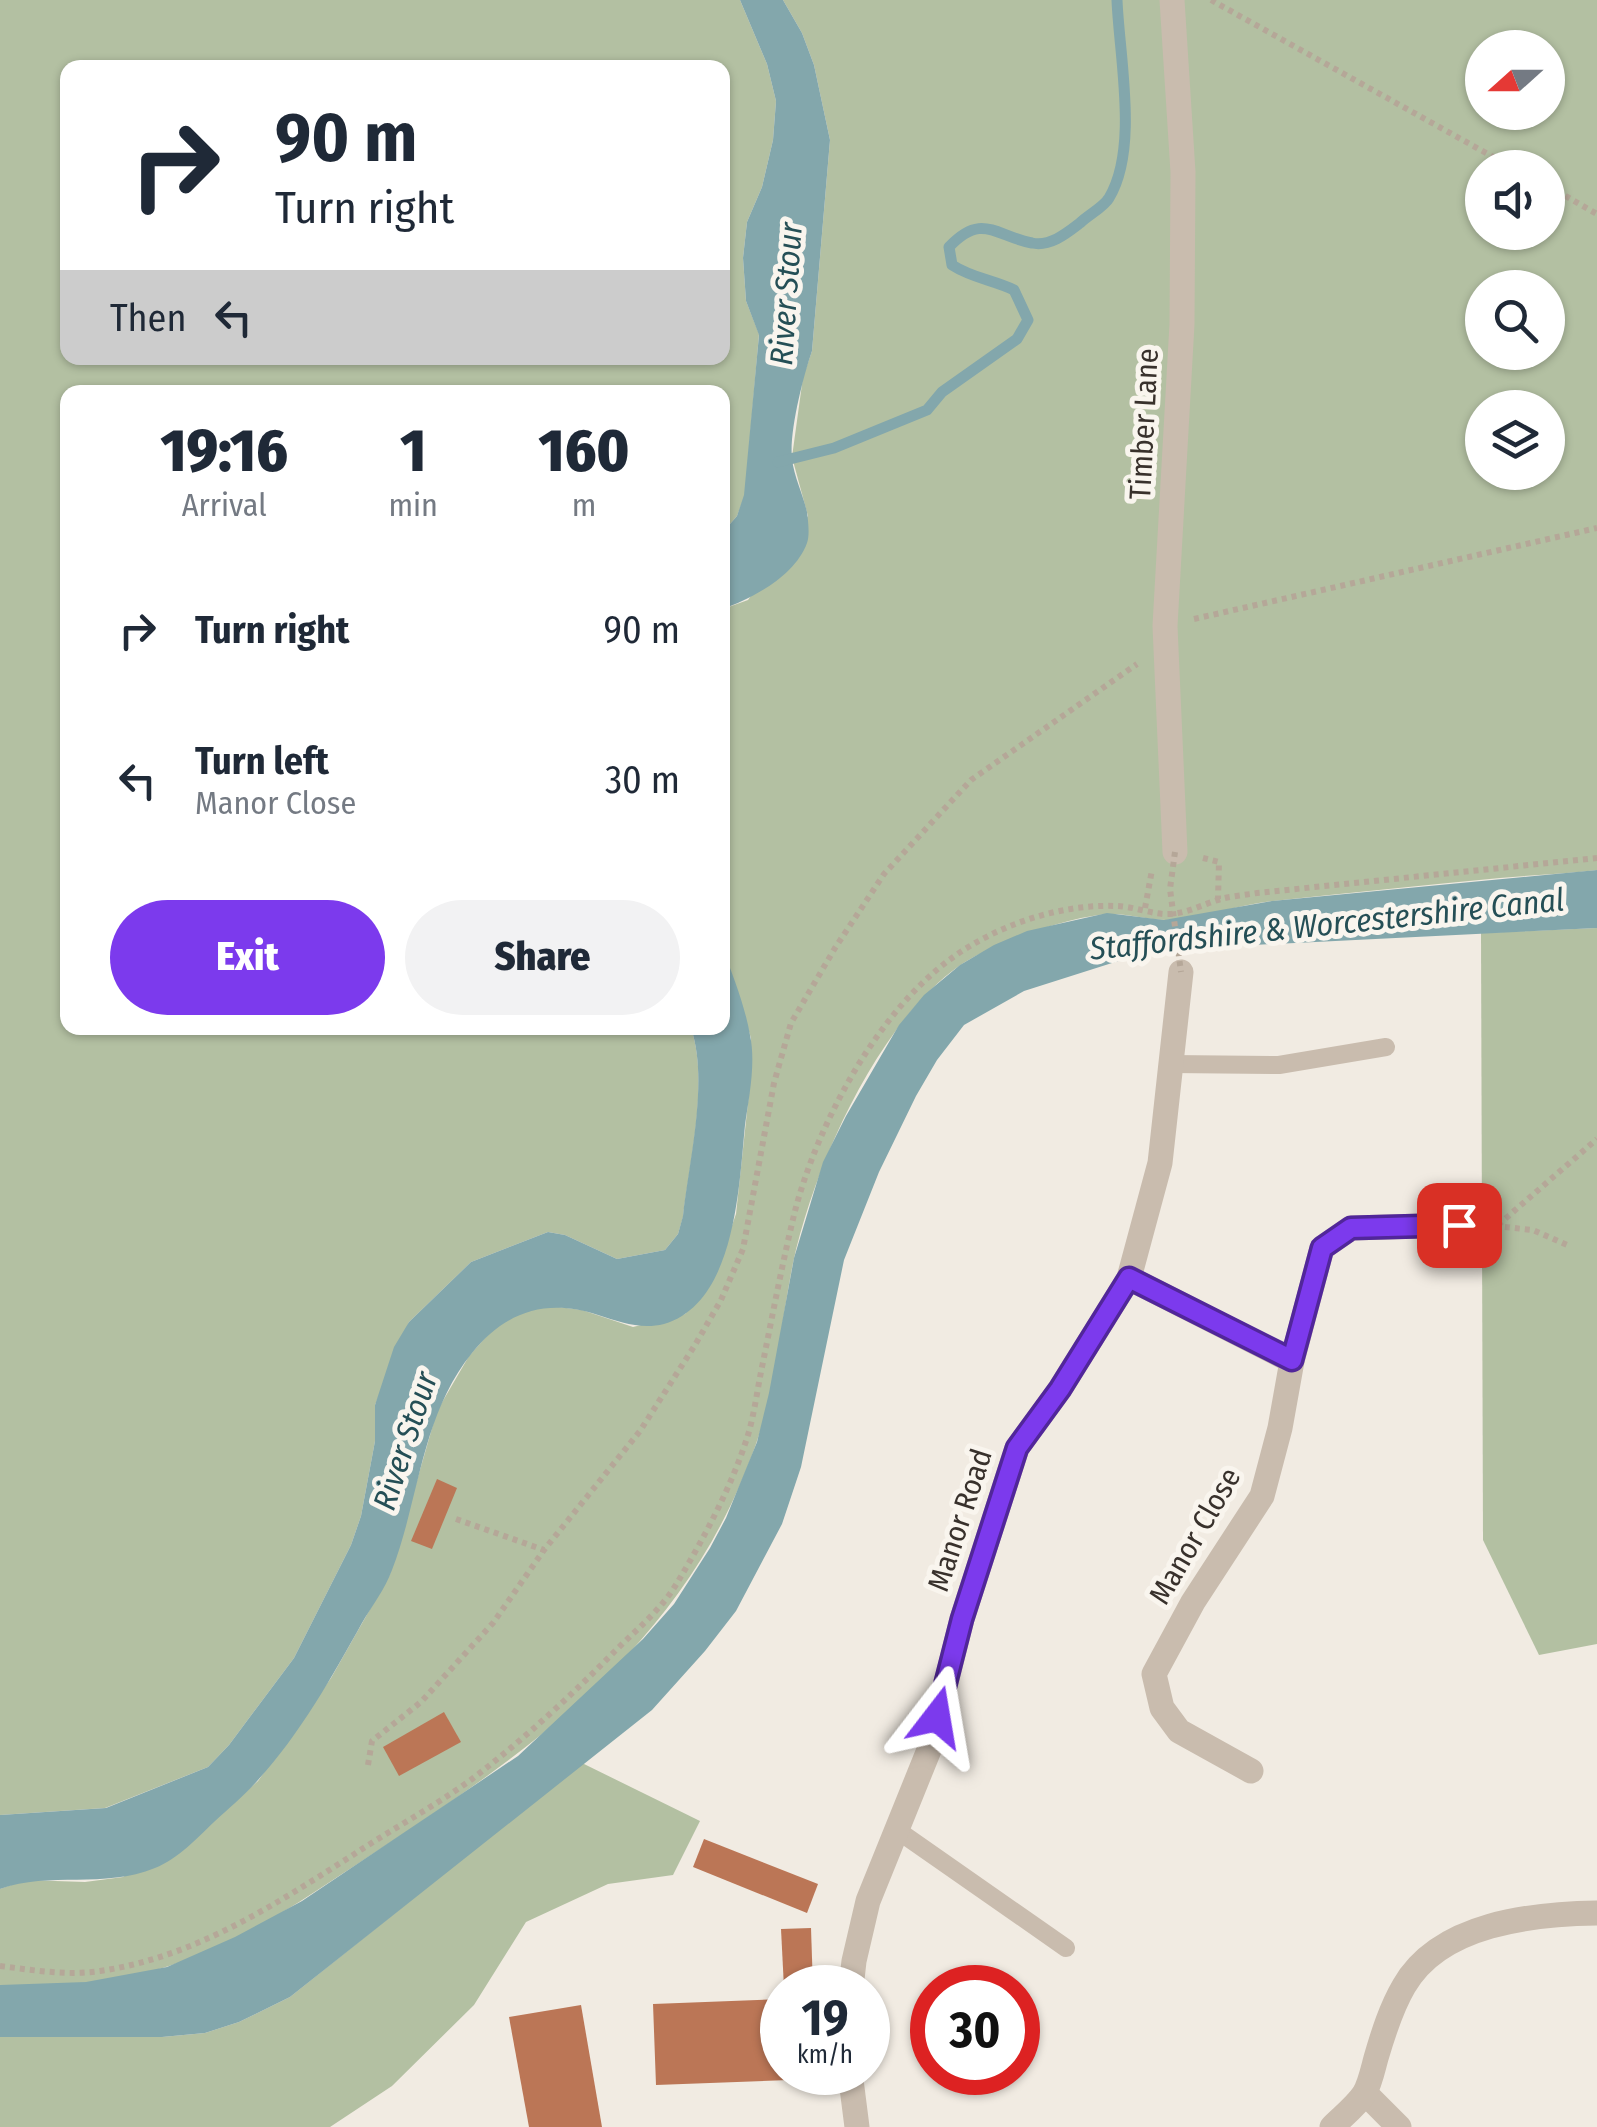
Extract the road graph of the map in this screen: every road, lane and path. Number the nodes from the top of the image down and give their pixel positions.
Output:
1 (1172, 0) edge
2 (1211, 0) edge
3 (1482, 150) edge
4 (1565, 196) edge
5 (1597, 214) edge
6 (1597, 528) edge
7 (1166, 626) junction
8 (1174, 852) junction
9 (1597, 858) edge
10 (1218, 899) junction
11 (1181, 972) joint
12 (1386, 1047) dead end
13 (1171, 1064) junction
14 (1597, 1138) edge
15 (1498, 1224) junction
16 (1459, 1225) joint
17 (1567, 1245) dead end
18 (1129, 1278) junction
19 (1292, 1360) junction
20 (456, 1519) dead end
21 (544, 1550) junction
22 (368, 1765) dead end
23 (1251, 1772) dead end
24 (896, 1830) junction
25 (1597, 1912) edge
26 (1066, 1948) dead end
27 (853, 1965) edge
28 (0, 1966) edge
29 (1365, 2093) junction
30 (853, 2095) edge
31 (857, 2127) edge
32 (1332, 2127) edge
33 (1399, 2127) edge

1 - 7 street, Timber Lane
2 - 3 path
4 - 5 path
6 - 7 path
7 - 8 street, Timber Lane
7 - 21 path
8 - 10 path
8 - 11 path, bridge
9 - 10 path
10 - 28 path
11 - 13 street, Manor Road
12 - 13 lane
13 - 18 street, Manor Road
14 - 15 path
15 - 16 path
15 - 17 path
16 - 19 street, Manor Close
18 - 19 street
18 - 24 street, Manor Road
19 - 23 street, Manor Close
20 - 21 path
21 - 22 path
24 - 26 lane
24 - 27 street, Manor Road
25 - 29 street
29 - 32 street
29 - 33 street
30 - 31 street

